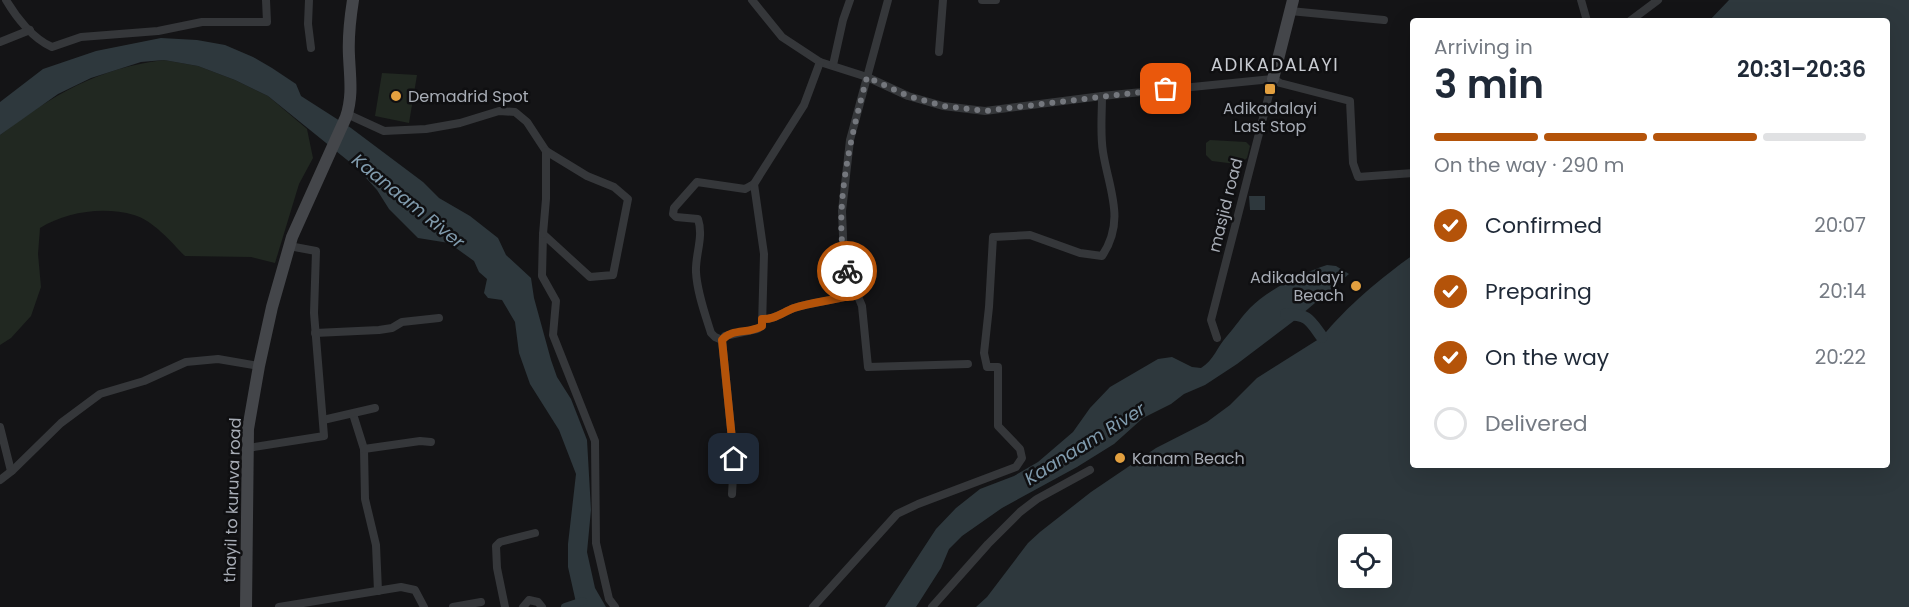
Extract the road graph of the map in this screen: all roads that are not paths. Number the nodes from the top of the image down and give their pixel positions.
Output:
1 (6, 0) edge
2 (266, 0) edge
3 (309, 0) edge
4 (353, 0) edge
5 (752, 0) edge
6 (850, 0) edge
7 (888, 0) edge
8 (943, 0) edge
9 (982, 0) edge
10 (996, 0) edge
11 (1581, 0) edge
12 (1658, 0) edge
13 (1291, 5) edge
14 (1586, 18) edge
15 (1634, 18) edge
16 (1384, 20) dead end
17 (30, 30) junction
18 (0, 42) edge
19 (311, 48) dead end
20 (939, 52) dead end
21 (820, 62) junction
22 (833, 65) junction
23 (867, 77) junction
24 (1273, 79) junction
25 (1102, 96) junction
26 (347, 116) junction
27 (546, 151) junction
28 (1410, 173) edge
29 (754, 184) junction
30 (543, 234) junction
31 (289, 246) junction
32 (857, 294) junction
33 (439, 318) dead end
34 (762, 319) junction
35 (315, 333) junction
36 (1216, 338) dead end
37 (722, 340) junction
38 (968, 364) dead end
39 (259, 366) junction
40 (375, 408) dead end
41 (353, 414) junction
42 (323, 420) junction
43 (0, 427) edge
44 (431, 442) dead end
45 (248, 448) junction
46 (364, 449) junction
47 (1090, 470) dead end
48 (11, 471) junction
49 (0, 480) edge
50 (732, 494) dead end
51 (535, 533) dead end
52 (378, 591) junction
53 (481, 602) dead end
54 (246, 607) edge
55 (279, 607) edge
56 (424, 607) edge
57 (453, 607) edge
58 (505, 607) edge
59 (523, 607) edge
60 (542, 607) edge
61 (615, 607) edge
62 (813, 607) edge
63 (932, 607) edge

1 - 17 street
2 - 17 street
3 - 19 street
4 - 26 main road, thayil to kuruva road
5 - 21 street
6 - 22 street
7 - 23 street
8 - 20 street
9 - 10 street
11 - 14 street
12 - 15 street
13 - 16 street
13 - 24 main road
17 - 18 street
21 - 22 street
21 - 29 street
22 - 23 street
23 - 25 street
23 - 32 street
24 - 25 street
24 - 28 street
24 - 36 street, masjid road
25 - 62 street
26 - 27 street
26 - 31 main road, thayil to kuruva road
27 - 30 street
27 - 30 street
29 - 34 street
29 - 37 street
30 - 61 street
31 - 35 street
31 - 39 main road, thayil to kuruva road
32 - 34 street
32 - 38 street
33 - 35 street
34 - 37 street
35 - 42 street
37 - 50 street
39 - 45 main road, thayil to kuruva road
39 - 48 street
40 - 41 street
41 - 42 street
41 - 46 street
42 - 45 street
43 - 48 street
44 - 46 street
45 - 54 main road, thayil to kuruva road
46 - 52 street
47 - 63 street
48 - 49 street
51 - 58 street
52 - 55 street
52 - 56 street
53 - 57 street
59 - 60 street

